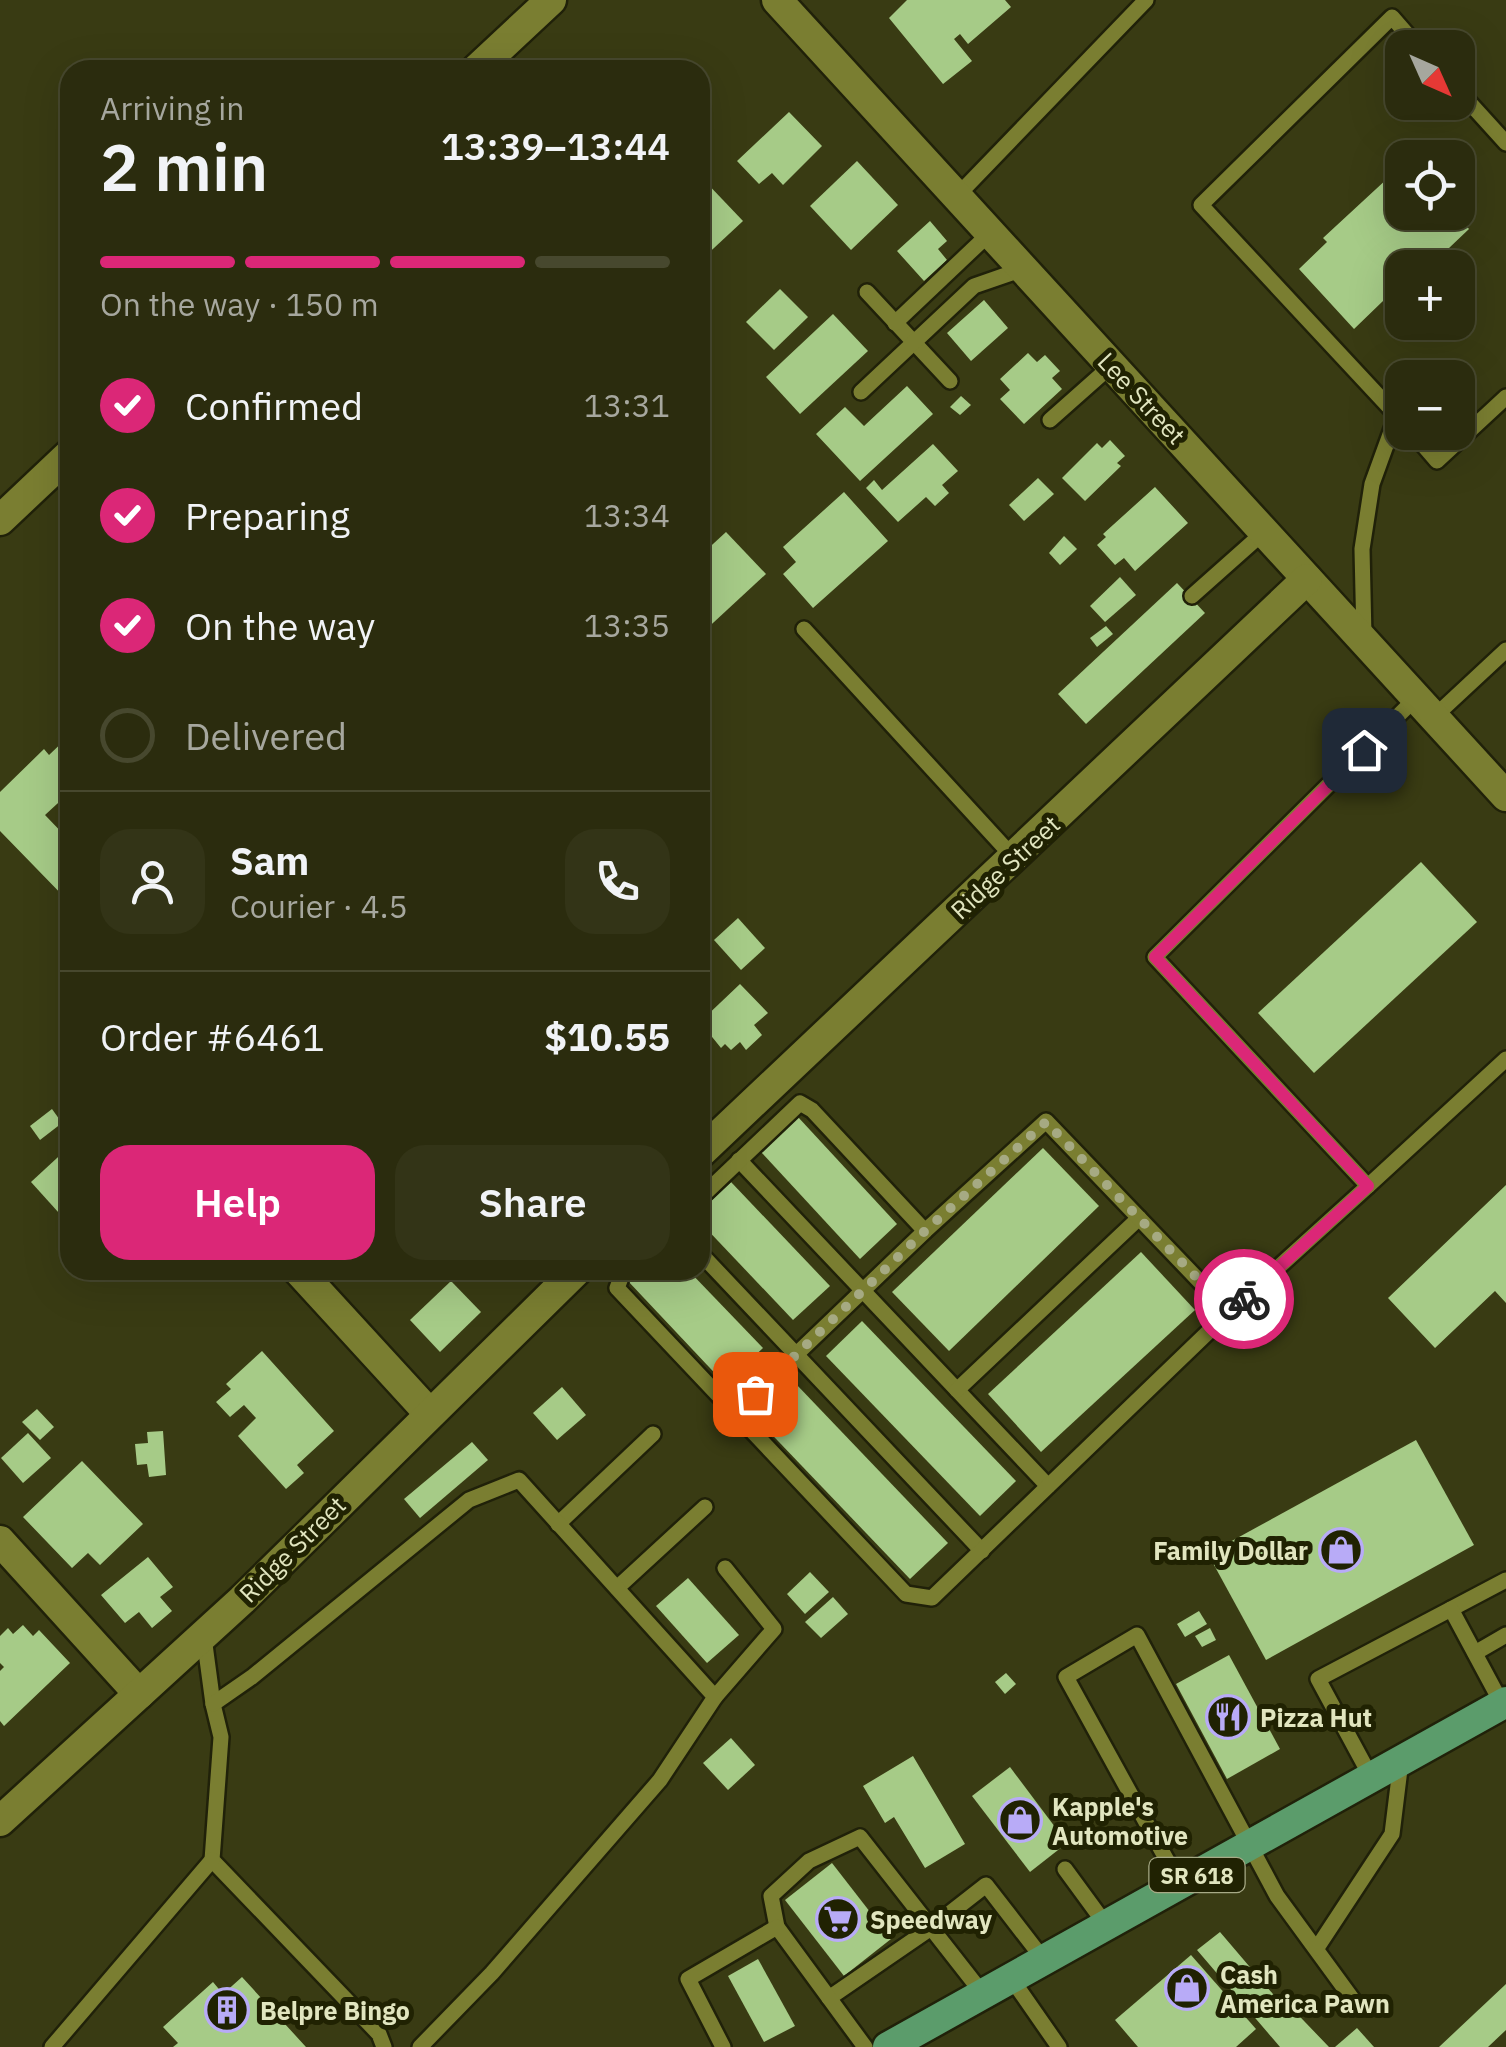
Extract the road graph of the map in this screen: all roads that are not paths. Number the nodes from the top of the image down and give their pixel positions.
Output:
1 (552, 0) edge
2 (777, 0) edge
3 (1146, 0) edge
4 (1403, 30) edge
5 (487, 60) edge
6 (1475, 109) edge
7 (1506, 143) edge
8 (957, 196) junction
9 (990, 233) junction
10 (1023, 269) junction
11 (867, 292) dead end
12 (896, 323) junction
13 (913, 341) junction
14 (1112, 366) junction
15 (950, 382) dead end
16 (861, 392) dead end
17 (1506, 397) edge
18 (1385, 402) edge
19 (1050, 420) dead end
20 (1475, 426) edge
21 (1386, 450) edge
22 (1427, 450) edge
23 (1450, 450) edge
24 (60, 463) edge
25 (0, 520) edge
26 (1264, 532) junction
27 (1307, 579) junction
28 (1192, 596) dead end
29 (804, 628) dead end
30 (1364, 641) junction
31 (1506, 650) edge
32 (1425, 708) junction
33 (1506, 796) edge
34 (1015, 859) junction
35 (1506, 1059) edge
36 (710, 1144) edge
37 (739, 1160) junction
38 (1368, 1186) junction
39 (710, 1188) edge
40 (1139, 1218) junction
41 (925, 1231) junction
42 (710, 1264) edge
43 (307, 1280) edge
44 (567, 1280) edge
45 (620, 1280) edge
46 (863, 1291) junction
47 (1230, 1312) junction
48 (796, 1354) junction
49 (957, 1390) junction
50 (429, 1413) junction
51 (735, 1413) junction
52 (652, 1434) dead end
53 (1048, 1486) junction
54 (705, 1507) dead end
55 (558, 1524) junction
56 (0, 1541) edge
57 (982, 1551) junction
58 (724, 1568) dead end
59 (1506, 1580) edge
60 (616, 1588) junction
61 (1452, 1608) junction
62 (204, 1633) junction
63 (1506, 1635) edge
64 (1475, 1653) junction
65 (139, 1694) junction
66 (715, 1697) junction
67 (213, 1704) junction
68 (1501, 1711) edge
69 (1401, 1761) junction
70 (1372, 1777) junction
71 (0, 1821) edge
72 (1250, 1845) junction
73 (212, 1860) junction
74 (1065, 1868) dead end
75 (1180, 1884) junction
76 (1106, 1925) junction
77 (777, 1927) junction
78 (931, 1928) junction
79 (1317, 1948) junction
80 (1044, 1960) junction
81 (1011, 1978) junction
82 (983, 1994) junction
83 (828, 1998) junction
84 (1353, 2000) dead end
85 (884, 2046) edge
86 (52, 2047) edge
87 (384, 2047) edge
88 (420, 2047) edge
89 (723, 2047) edge
90 (1059, 2047) edge

1 - 5 street
2 - 8 street, Lee Street
3 - 8 lane
4 - 18 lane
6 - 7 lane
8 - 9 street, Lee Street
9 - 10 street, Lee Street
9 - 12 lane
10 - 13 lane
10 - 14 street, Lee Street
11 - 12 lane
12 - 13 lane
13 - 15 lane
13 - 16 lane
14 - 19 lane
14 - 26 street, Lee Street
17 - 20 lane
21 - 30 lane
22 - 23 lane
24 - 25 street
26 - 27 street, Lee Street
26 - 28 lane
27 - 30 street, Lee Street
27 - 34 street, Ridge Street
29 - 34 lane
30 - 32 street, Lee Street
31 - 32 lane
32 - 33 street, Lee Street
32 - 38 lane
34 - 36 street, Ridge Street
35 - 38 lane
37 - 39 lane
37 - 41 lane
37 - 46 lane
38 - 47 lane
40 - 41 lane
40 - 47 lane
40 - 49 lane
41 - 46 lane
42 - 48 lane
43 - 50 street
44 - 50 street, Ridge Street
45 - 51 lane
46 - 48 lane
46 - 49 lane
47 - 53 lane
48 - 51 lane
48 - 57 lane
49 - 53 lane
50 - 62 street, Ridge Street
51 - 57 lane
52 - 55 lane
53 - 57 lane
54 - 60 lane
55 - 60 lane
55 - 67 lane
56 - 65 street
58 - 66 lane
59 - 61 lane
60 - 66 lane
61 - 64 lane
61 - 70 lane
62 - 65 street, Ridge Street
62 - 67 lane
63 - 64 lane
64 - 68 lane
65 - 71 street, Ridge Street
66 - 88 lane
67 - 73 lane
68 - 69 main road, SR 618
69 - 70 main road, SR 618
69 - 79 lane
70 - 72 main road, SR 618
72 - 75 main road, SR 618
72 - 75 lane
72 - 79 lane
73 - 86 lane
73 - 87 lane
74 - 76 lane
75 - 76 main road, SR 618
76 - 80 main road, SR 618
77 - 78 lane
77 - 83 lane
77 - 89 lane
78 - 80 lane
78 - 82 lane
78 - 83 lane
79 - 84 lane
80 - 81 main road, SR 618
81 - 82 main road, SR 618
81 - 90 lane
82 - 85 main road, SR 618
83 - 85 lane

